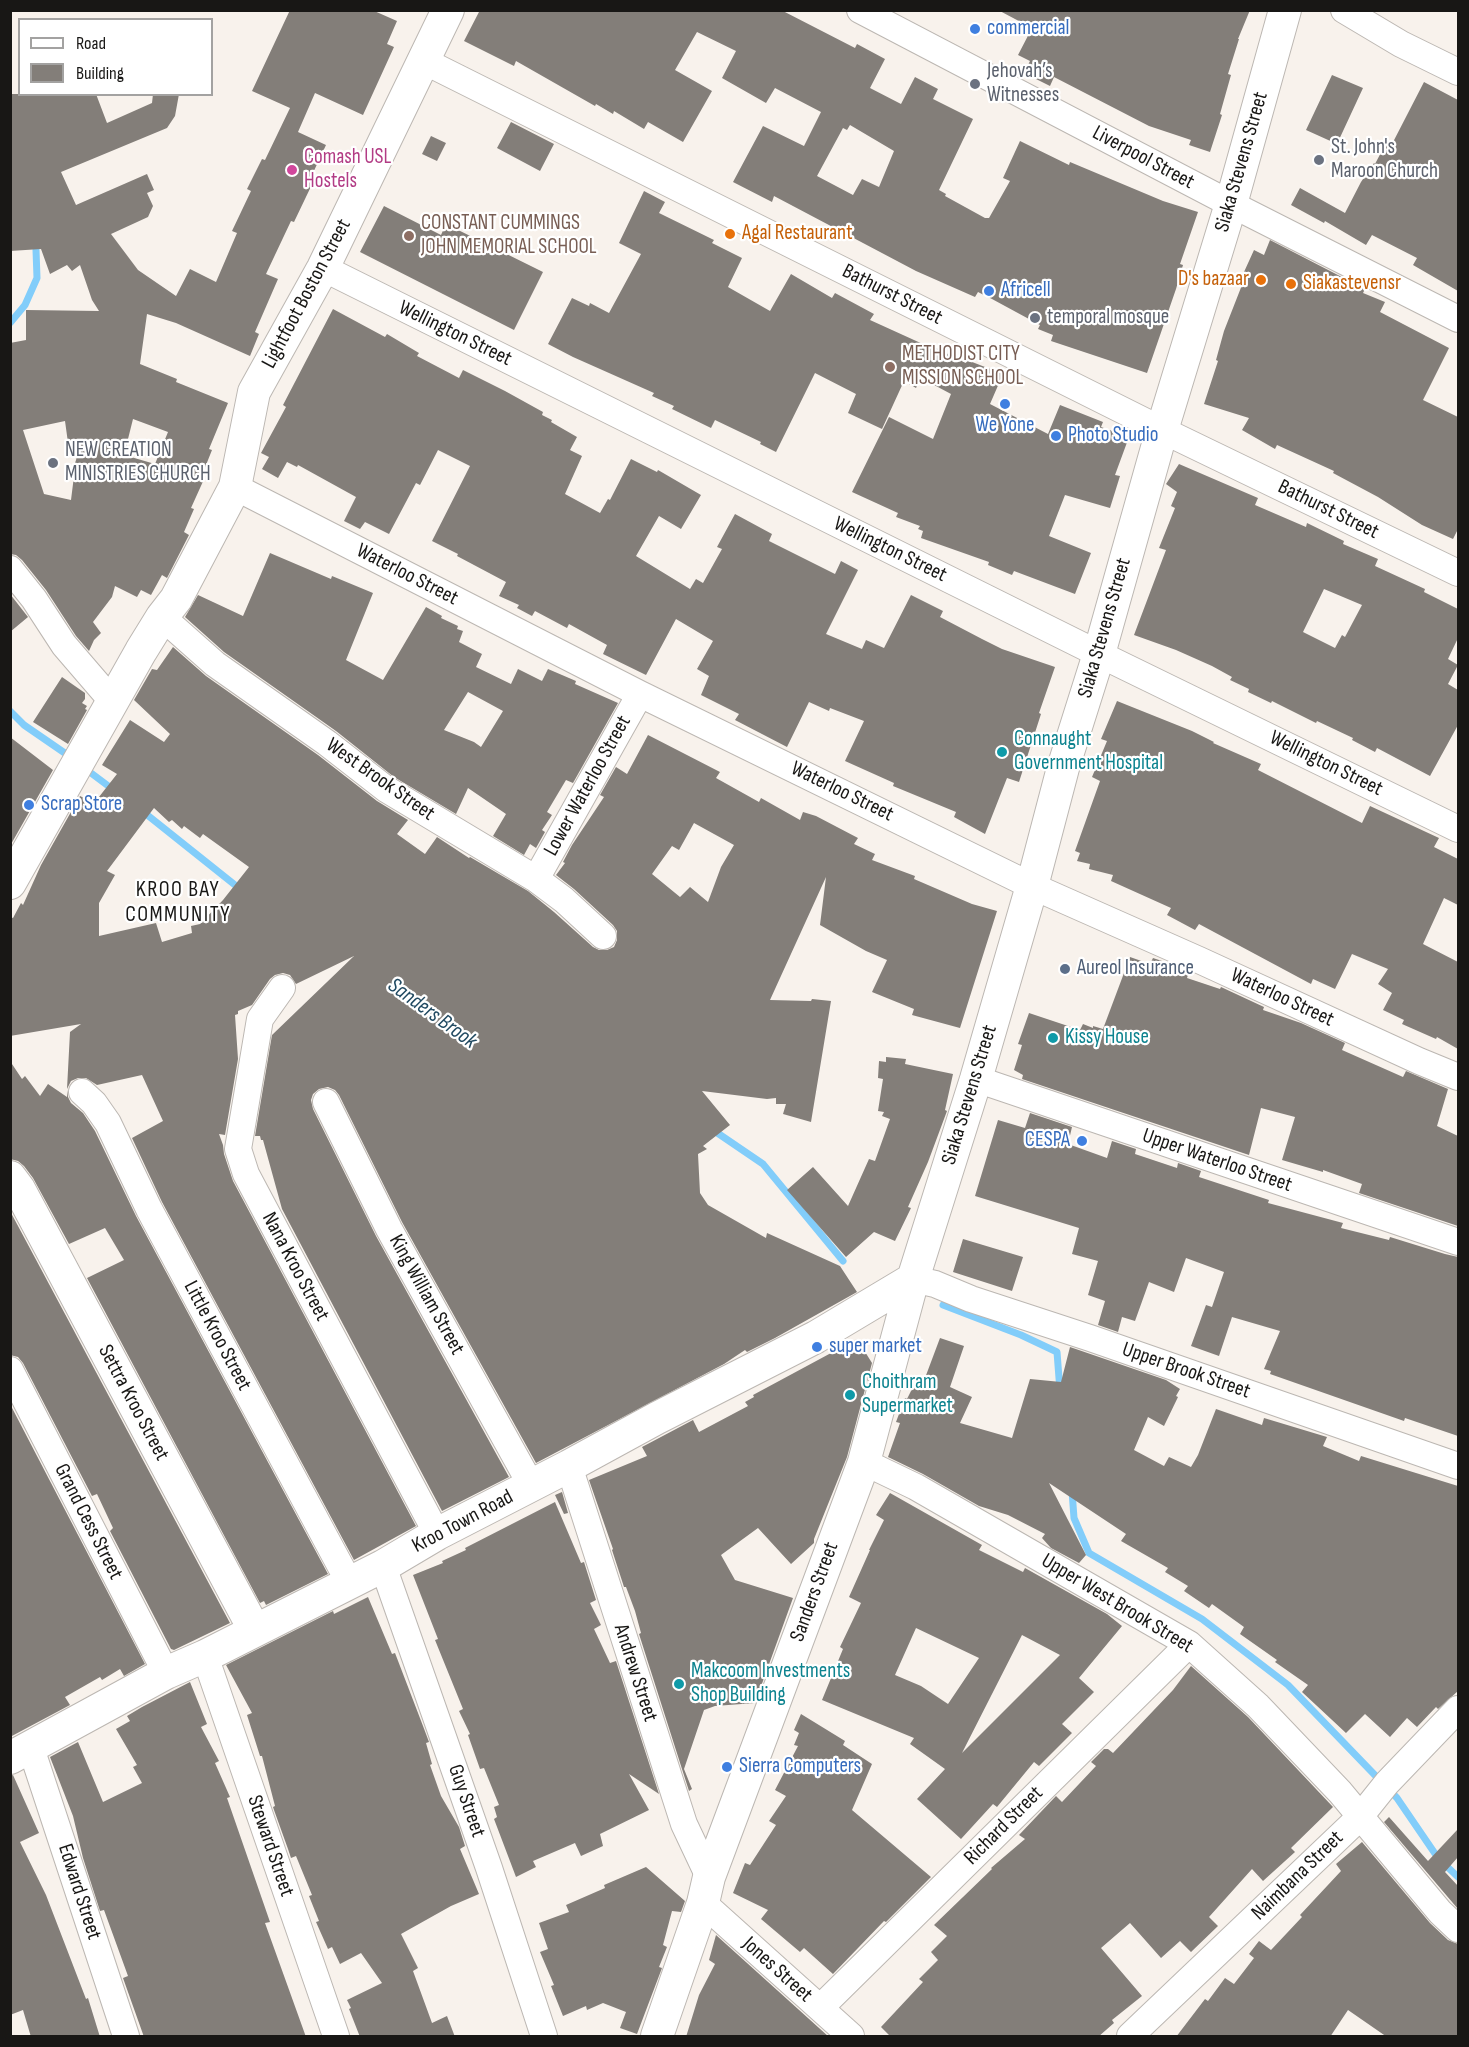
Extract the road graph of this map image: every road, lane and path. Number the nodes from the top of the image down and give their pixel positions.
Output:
1 (448, 10) edge
2 (860, 10) edge
3 (1285, 10) edge
4 (1344, 10) edge
5 (424, 61) junction
6 (1458, 72) edge
7 (1231, 204) junction
8 (323, 268) junction
9 (1458, 319) edge
10 (1162, 430) junction
11 (235, 487) junction
12 (10, 569) edge
13 (1458, 573) edge
14 (162, 617) junction
15 (1099, 654) junction
16 (640, 694) junction
17 (113, 702) junction
18 (1458, 829) edge
19 (536, 879) junction
20 (10, 883) edge
21 (1032, 886) junction
22 (603, 936) dead end
23 (282, 988) dead end
24 (1458, 1077) edge
25 (976, 1079) junction
26 (82, 1092) dead end
27 (326, 1102) dead end
28 (10, 1177) edge
29 (1458, 1242) edge
30 (913, 1279) junction
31 (10, 1370) edge
32 (864, 1462) junction
33 (569, 1466) junction
34 (1458, 1466) edge
35 (531, 1485) junction
36 (437, 1534) junction
37 (383, 1566) junction
38 (349, 1582) junction
39 (255, 1629) junction
40 (1188, 1644) junction
41 (205, 1656) junction
42 (166, 1673) junction
43 (1458, 1709) edge
44 (21, 1753) edge
45 (1359, 1818) junction
46 (706, 1890) junction
47 (1458, 1929) edge
48 (820, 2008) junction
49 (126, 2037) edge
50 (336, 2037) edge
51 (544, 2037) edge
52 (657, 2037) edge
53 (851, 2037) edge
54 (1130, 2037) edge

1 - 5 main road, Lightfoot Boston Street
2 - 7 street, Liverpool Street
3 - 7 main road, Siaka Stevens Street
4 - 6 street
5 - 8 main road, Lightfoot Boston Street
5 - 10 street, Bathurst Street
7 - 9 street, Liverpool Street
7 - 10 main road, Siaka Stevens Street
8 - 11 main road, Lightfoot Boston Street
8 - 15 street, Wellington Street
10 - 13 street, Bathurst Street
10 - 15 main road, Siaka Stevens Street
11 - 14 main road, Lightfoot Boston Street
11 - 16 street, Waterloo Street
12 - 17 street
14 - 17 main road, Lightfoot Boston Street
14 - 19 street, West Brook Street
15 - 18 street, Wellington Street
15 - 21 main road, Siaka Stevens Street
16 - 19 street, Lower Waterloo Street
16 - 21 street, Waterloo Street
17 - 20 main road, Lightfoot Boston Street
19 - 22 street, West Brook Street
21 - 24 street, Waterloo Street
21 - 25 main road, Siaka Stevens Street
23 - 36 street, Nana Kroo Street
25 - 29 street, Upper Waterloo Street
25 - 30 main road, Siaka Stevens Street
26 - 38 street, Little Kroo Street
27 - 35 street, King William Street
28 - 39 main road, Settra Kroo Street
30 - 32 main road, Sanders Street
30 - 33 main road, Kroo Town Road
30 - 34 street, Upper Brook Street
31 - 42 street, Grand Cess Street
32 - 40 street, Upper West Brook Street
32 - 46 main road, Sanders Street
33 - 35 main road, Kroo Town Road
33 - 46 street, Andrew Street
35 - 36 main road, Kroo Town Road
36 - 37 main road, Kroo Town Road
37 - 38 main road, Kroo Town Road
37 - 51 street, Guy Street
38 - 39 main road, Kroo Town Road
39 - 41 main road, Kroo Town Road
40 - 45 street, Upper West Brook Street
40 - 48 street, Richard Street
41 - 42 main road, Kroo Town Road
41 - 50 street, Steward Street
42 - 44 main road, Kroo Town Road
43 - 45 street, Naimbana Street
44 - 49 street, Edward Street
45 - 47 street, Upper West Brook Street
45 - 54 street, Naimbana Street
46 - 48 street, Jones Street
46 - 52 main road, Sanders Street
48 - 53 street, Jones Street

